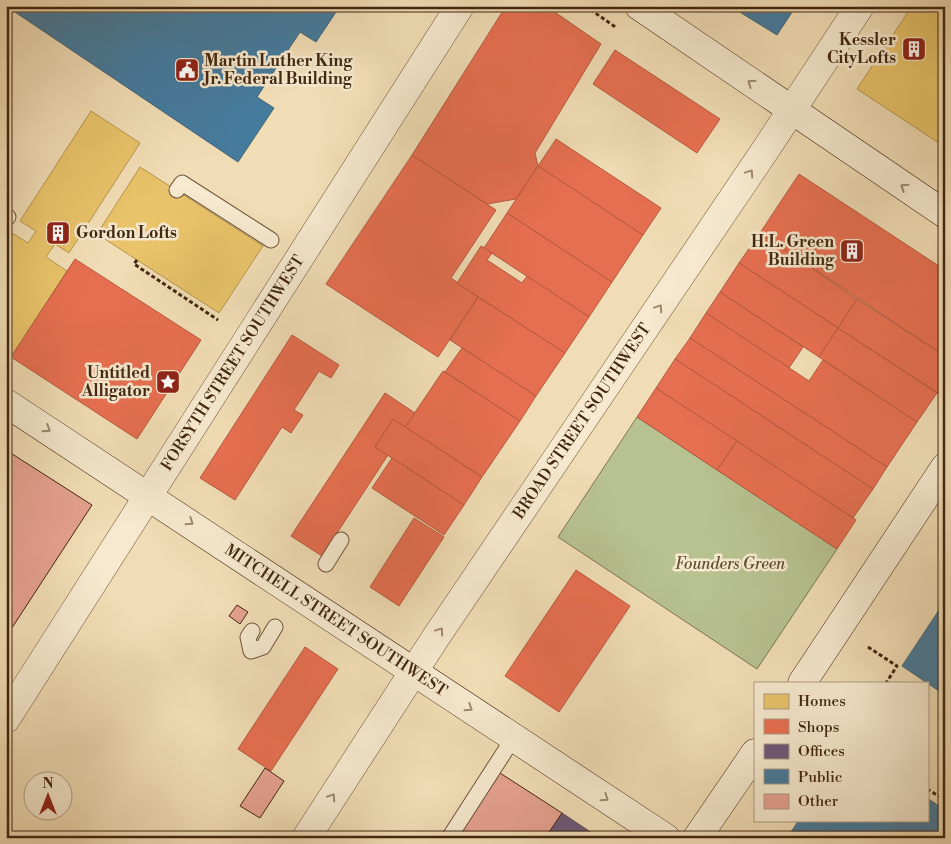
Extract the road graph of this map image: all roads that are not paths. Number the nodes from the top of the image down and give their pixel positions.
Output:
1 (460, 6) edge
2 (639, 6) edge
3 (860, 6) edge
4 (791, 111) junction
5 (177, 190) dead end
6 (945, 214) edge
7 (270, 240) dead end
8 (6, 403) edge
9 (945, 467) edge
10 (149, 495) junction
11 (342, 540) dead end
12 (326, 564) dead end
13 (275, 627) dead end
14 (252, 631) dead end
15 (414, 672) junction
16 (803, 682) edge
17 (6, 719) edge
18 (514, 737) junction
19 (754, 754) edge
20 (306, 838) edge
21 (449, 838) edge
22 (666, 838) edge
23 (697, 838) edge

1 - 10 street, FORSYTH STREET SOUTHWEST
4 -> 2 street
3 - 4 street, BROAD STREET SOUTHWEST
6 -> 4 street
15 -> 4 street, BROAD STREET SOUTHWEST
5 - 7 lane
8 -> 10 street, MITCHELL STREET SOUTHWEST
9 - 16 street
10 -> 15 street, MITCHELL STREET SOUTHWEST
10 - 17 street, FORSYTH STREET SOUTHWEST
11 - 12 lane
13 - 14 lane
15 -> 18 street, MITCHELL STREET SOUTHWEST
20 -> 15 street, BROAD STREET SOUTHWEST
18 - 21 lane
18 -> 22 street, MITCHELL STREET SOUTHWEST
19 - 23 street

